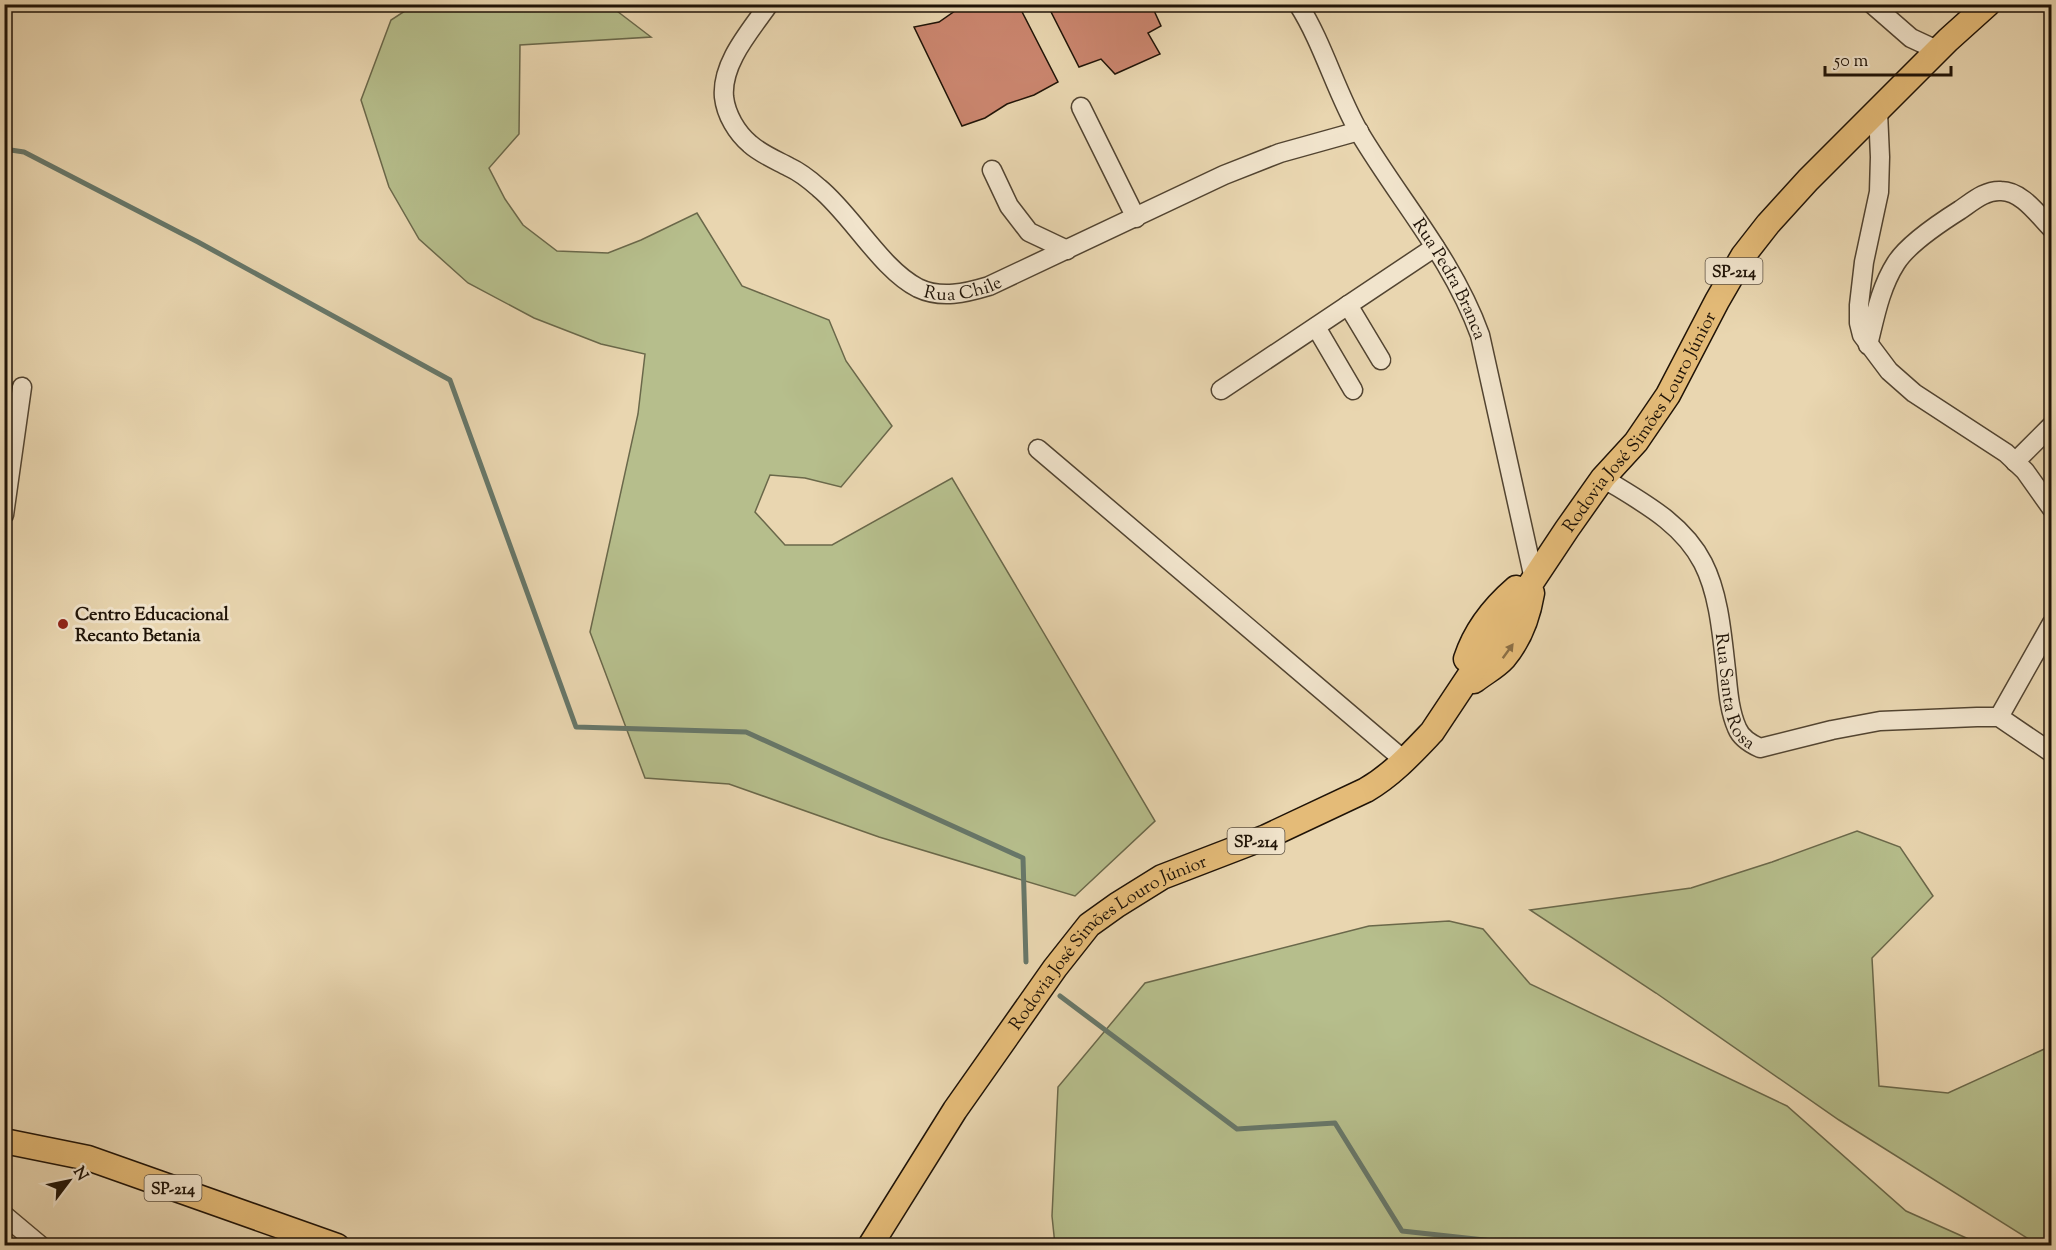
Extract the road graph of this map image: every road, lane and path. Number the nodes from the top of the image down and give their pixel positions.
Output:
1 (769, 4) edge
2 (1298, 4) edge
3 (1872, 4) edge
4 (1988, 4) edge
5 (1939, 51) junction
6 (1081, 107) dead end
7 (1878, 112) junction
8 (1359, 131) junction
9 (992, 170) dead end
10 (1136, 218) junction
11 (2052, 229) edge
12 (1435, 247) junction
13 (1067, 250) junction
14 (1348, 305) junction
15 (1316, 327) junction
16 (1868, 345) junction
17 (1381, 360) dead end
18 (22, 387) dead end
19 (1221, 390) dead end
20 (1353, 390) dead end
21 (2052, 425) edge
22 (1038, 449) dead end
23 (2015, 462) junction
24 (1603, 478) junction
25 (2052, 509) edge
26 (4, 515) edge
27 (1534, 579) junction
28 (2052, 623) edge
29 (1450, 705) junction
30 (1999, 717) junction
31 (2052, 753) edge
32 (1405, 761) junction
33 (4, 1141) edge
34 (4, 1215) edge
35 (40, 1245) edge
36 (338, 1245) edge
37 (870, 1245) edge

1 - 13 street, Rua Chile
2 - 8 street, Rua Pedra Branca
3 - 5 street
4 - 5 main road, Rodovia José Simões Louro Júnior / SP-214
5 - 7 main road, Rodovia José Simões Louro Júnior / SP-214
6 - 10 street
7 - 16 street
7 - 24 main road, Rodovia José Simões Louro Júnior / SP-214
8 - 10 street, Rua Chile
8 - 12 street, Rua Pedra Branca
9 - 13 street
10 - 13 street, Rua Chile
11 - 16 street
12 - 14 street
12 - 27 street, Rua Pedra Branca
14 - 15 street
14 - 17 street
15 - 19 street
15 - 20 street
16 - 23 street
18 - 26 street
21 - 23 street
22 - 32 street
23 - 25 street
24 - 27 main road, Rodovia José Simões Louro Júnior / SP-214
24 - 30 street, Rua Santa Rosa
27 - 29 main road, Rodovia José Simões Louro Júnior
29 -> 27 main road, Rodovia José Simões Louro Júnior
28 - 30 street
29 - 32 main road, Rodovia José Simões Louro Júnior / SP-214
30 - 31 street
32 - 37 main road, Rodovia José Simões Louro Júnior / SP-214
33 - 36 main road, SP-214
34 - 35 street

